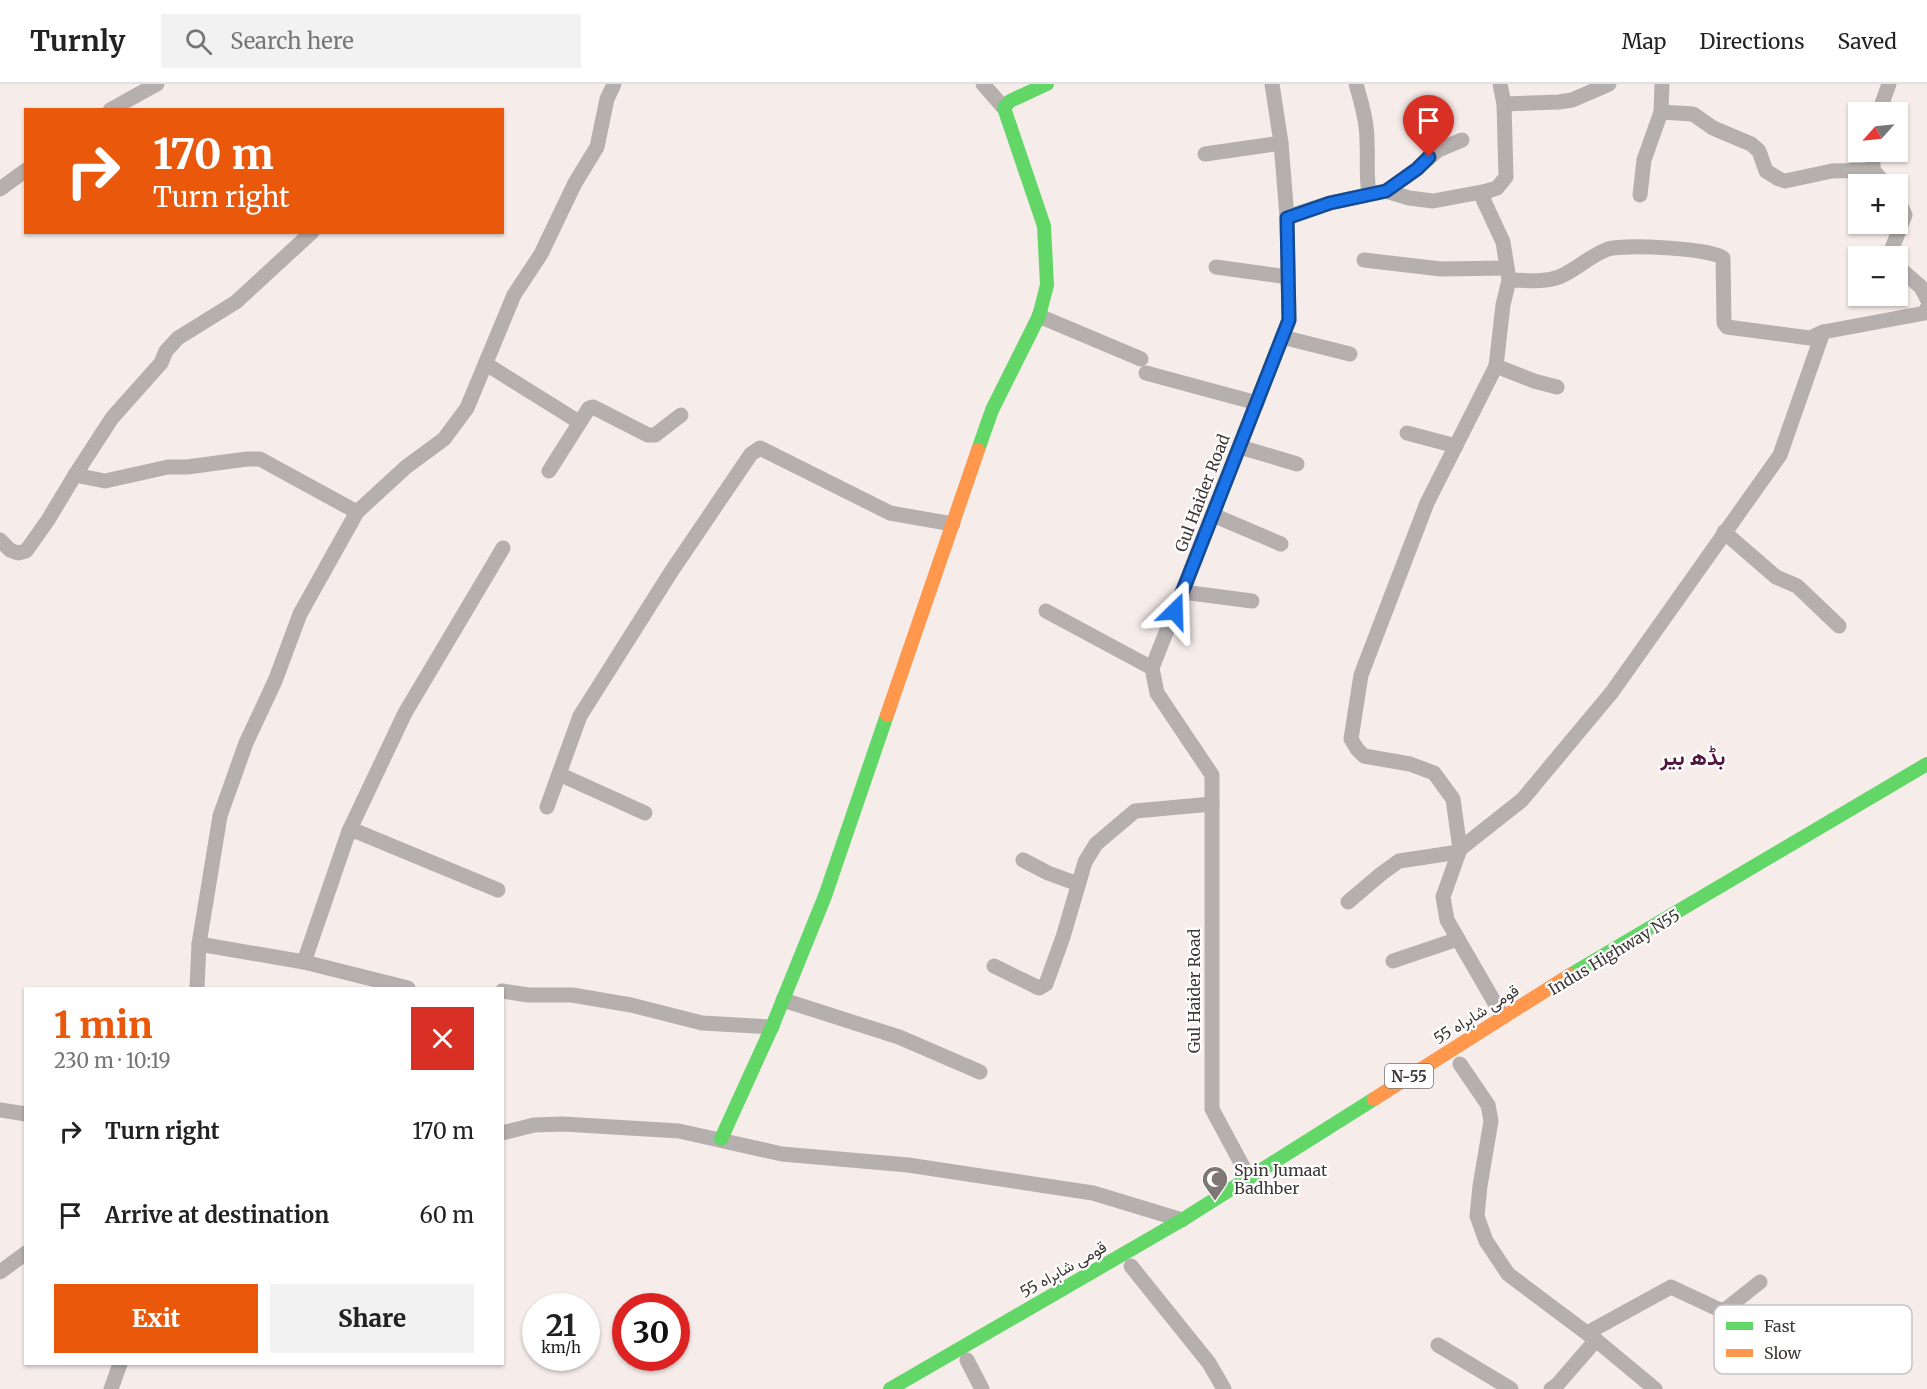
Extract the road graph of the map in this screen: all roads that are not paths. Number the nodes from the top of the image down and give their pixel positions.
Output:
1 (157, 84) edge
2 (614, 84) edge
3 (983, 84) edge
4 (1047, 84) edge
5 (1272, 84) edge
6 (1356, 84) edge
7 (1500, 84) edge
8 (1609, 84) edge
9 (1662, 84) edge
10 (1889, 84) edge
11 (1883, 102) edge
12 (1504, 104) junction
13 (114, 108) edge
14 (1005, 108) junction
15 (1661, 112) junction
16 (1462, 140) dead end
17 (1281, 142) junction
18 (1205, 154) dead end
19 (1873, 162) edge
20 (1873, 170) junction
21 (24, 171) edge
22 (1876, 174) edge
23 (0, 189) edge
24 (1386, 191) junction
25 (1487, 191) junction
26 (1369, 194) junction
27 (1640, 195) dead end
28 (1287, 218) junction
29 (310, 234) edge
30 (1364, 260) dead end
31 (1216, 267) dead end
32 (1508, 274) junction
33 (1908, 276) edge
34 (1288, 277) junction
35 (1927, 299) edge
36 (1927, 308) edge
37 (1039, 316) junction
38 (1823, 332) junction
39 (1282, 337) junction
40 (1350, 354) dead end
41 (486, 364) junction
42 (1496, 366) junction
43 (1557, 387) dead end
44 (1257, 403) junction
45 (681, 415) dead end
46 (579, 422) junction
47 (1407, 433) dead end
48 (1456, 446) junction
49 (1240, 447) junction
50 (1297, 464) dead end
51 (549, 471) dead end
52 (75, 475) junction
53 (357, 512) junction
54 (1213, 515) junction
55 (953, 524) junction
56 (1724, 532) junction
57 (0, 540) edge
58 (1281, 544) dead end
59 (503, 548) dead end
60 (1183, 592) junction
61 (1252, 601) dead end
62 (1046, 611) dead end
63 (1839, 626) dead end
64 (1152, 668) junction
65 (1927, 764) edge
66 (559, 774) junction
67 (1212, 804) junction
68 (547, 807) dead end
69 (645, 813) dead end
70 (349, 831) junction
71 (1460, 851) junction
72 (1023, 860) dead end
73 (1078, 884) junction
74 (498, 890) dead end
75 (1348, 902) dead end
76 (1458, 939) junction
77 (199, 944) junction
78 (1393, 961) dead end
79 (304, 962) junction
80 (994, 966) dead end
81 (197, 987) edge
82 (404, 987) edge
83 (504, 991) edge
84 (783, 1000) junction
85 (1503, 1017) junction
86 (772, 1027) junction
87 (1460, 1064) dead end
88 (980, 1072) dead end
89 (0, 1110) edge
90 (24, 1114) edge
91 (504, 1132) edge
92 (721, 1139) junction
93 (1249, 1178) junction
94 (1182, 1220) junction
95 (24, 1254) edge
96 (1136, 1263) joint
97 (0, 1272) edge
98 (1760, 1282) dead end
99 (1731, 1305) edge
100 (1714, 1308) edge
101 (1592, 1336) junction
102 (1438, 1345) dead end
103 (967, 1360) junction
104 (120, 1365) edge
105 (111, 1389) edge
106 (890, 1389) edge
107 (918, 1389) edge
108 (982, 1389) edge
109 (1224, 1389) edge
110 (1511, 1389) edge
111 (1551, 1389) edge
112 (1655, 1389) edge

1 - 13 street
2 - 41 street
3 - 14 street
4 - 14 main road
5 - 17 street, Gul Haider Road
6 - 26 street
7 - 12 street
8 - 12 street
9 - 15 street
10 - 11 street
12 - 25 street
14 - 37 main road
15 - 20 street
15 - 27 street
16 - 24 street
17 - 18 street
17 - 28 street, Gul Haider Road
19 - 20 street
20 - 22 street
21 - 23 street
24 - 25 street
24 - 26 street
25 - 32 street
26 - 28 street
28 - 34 street, Gul Haider Road
29 - 52 street
30 - 32 street
31 - 34 street
32 - 38 street
32 - 42 street
33 - 35 street
34 - 39 street, Gul Haider Road
36 - 38 street
37 - 44 street
37 - 55 main road
38 - 56 street
39 - 40 street
39 - 44 street, Gul Haider Road
41 - 46 street
41 - 53 street
42 - 43 street
42 - 48 street
44 - 49 street, Gul Haider Road
45 - 46 street
46 - 51 street
47 - 48 street
48 - 71 street
49 - 50 street
49 - 54 street, Gul Haider Road
52 - 53 street
52 - 57 street
53 - 77 street
54 - 58 street
54 - 60 street, Gul Haider Road
55 - 66 street
55 - 84 main road
56 - 63 street
56 - 71 street
59 - 70 street
60 - 61 street
60 - 64 street, Gul Haider Road
62 - 64 street
64 - 67 street, Gul Haider Road
65 - 85 main road, قومی شاہراہ 55 / N-55
66 - 68 street
66 - 69 street
67 - 73 street
67 - 93 street, Gul Haider Road
70 - 74 street
70 - 79 street
71 - 75 street
71 - 76 street
72 - 73 street
73 - 80 street
76 - 78 street
76 - 85 street
77 - 79 street
77 - 81 street
79 - 82 street
83 - 86 street
84 - 86 main road
84 - 88 street
85 - 93 main road, قومی شاہراہ 55 / N-55
86 - 92 main road
87 - 101 street
89 - 90 street
91 - 92 street
92 - 94 street
93 - 94 main road, قومی شاہراہ 55 / N-55
94 - 106 main road, قومی شاہراہ 55 / N-55
95 - 97 street
96 - 103 main road
96 - 109 street
98 - 99 street
100 - 101 street
101 - 111 street
101 - 112 street
102 - 110 street
103 - 107 main road
103 - 108 street
104 - 105 street

